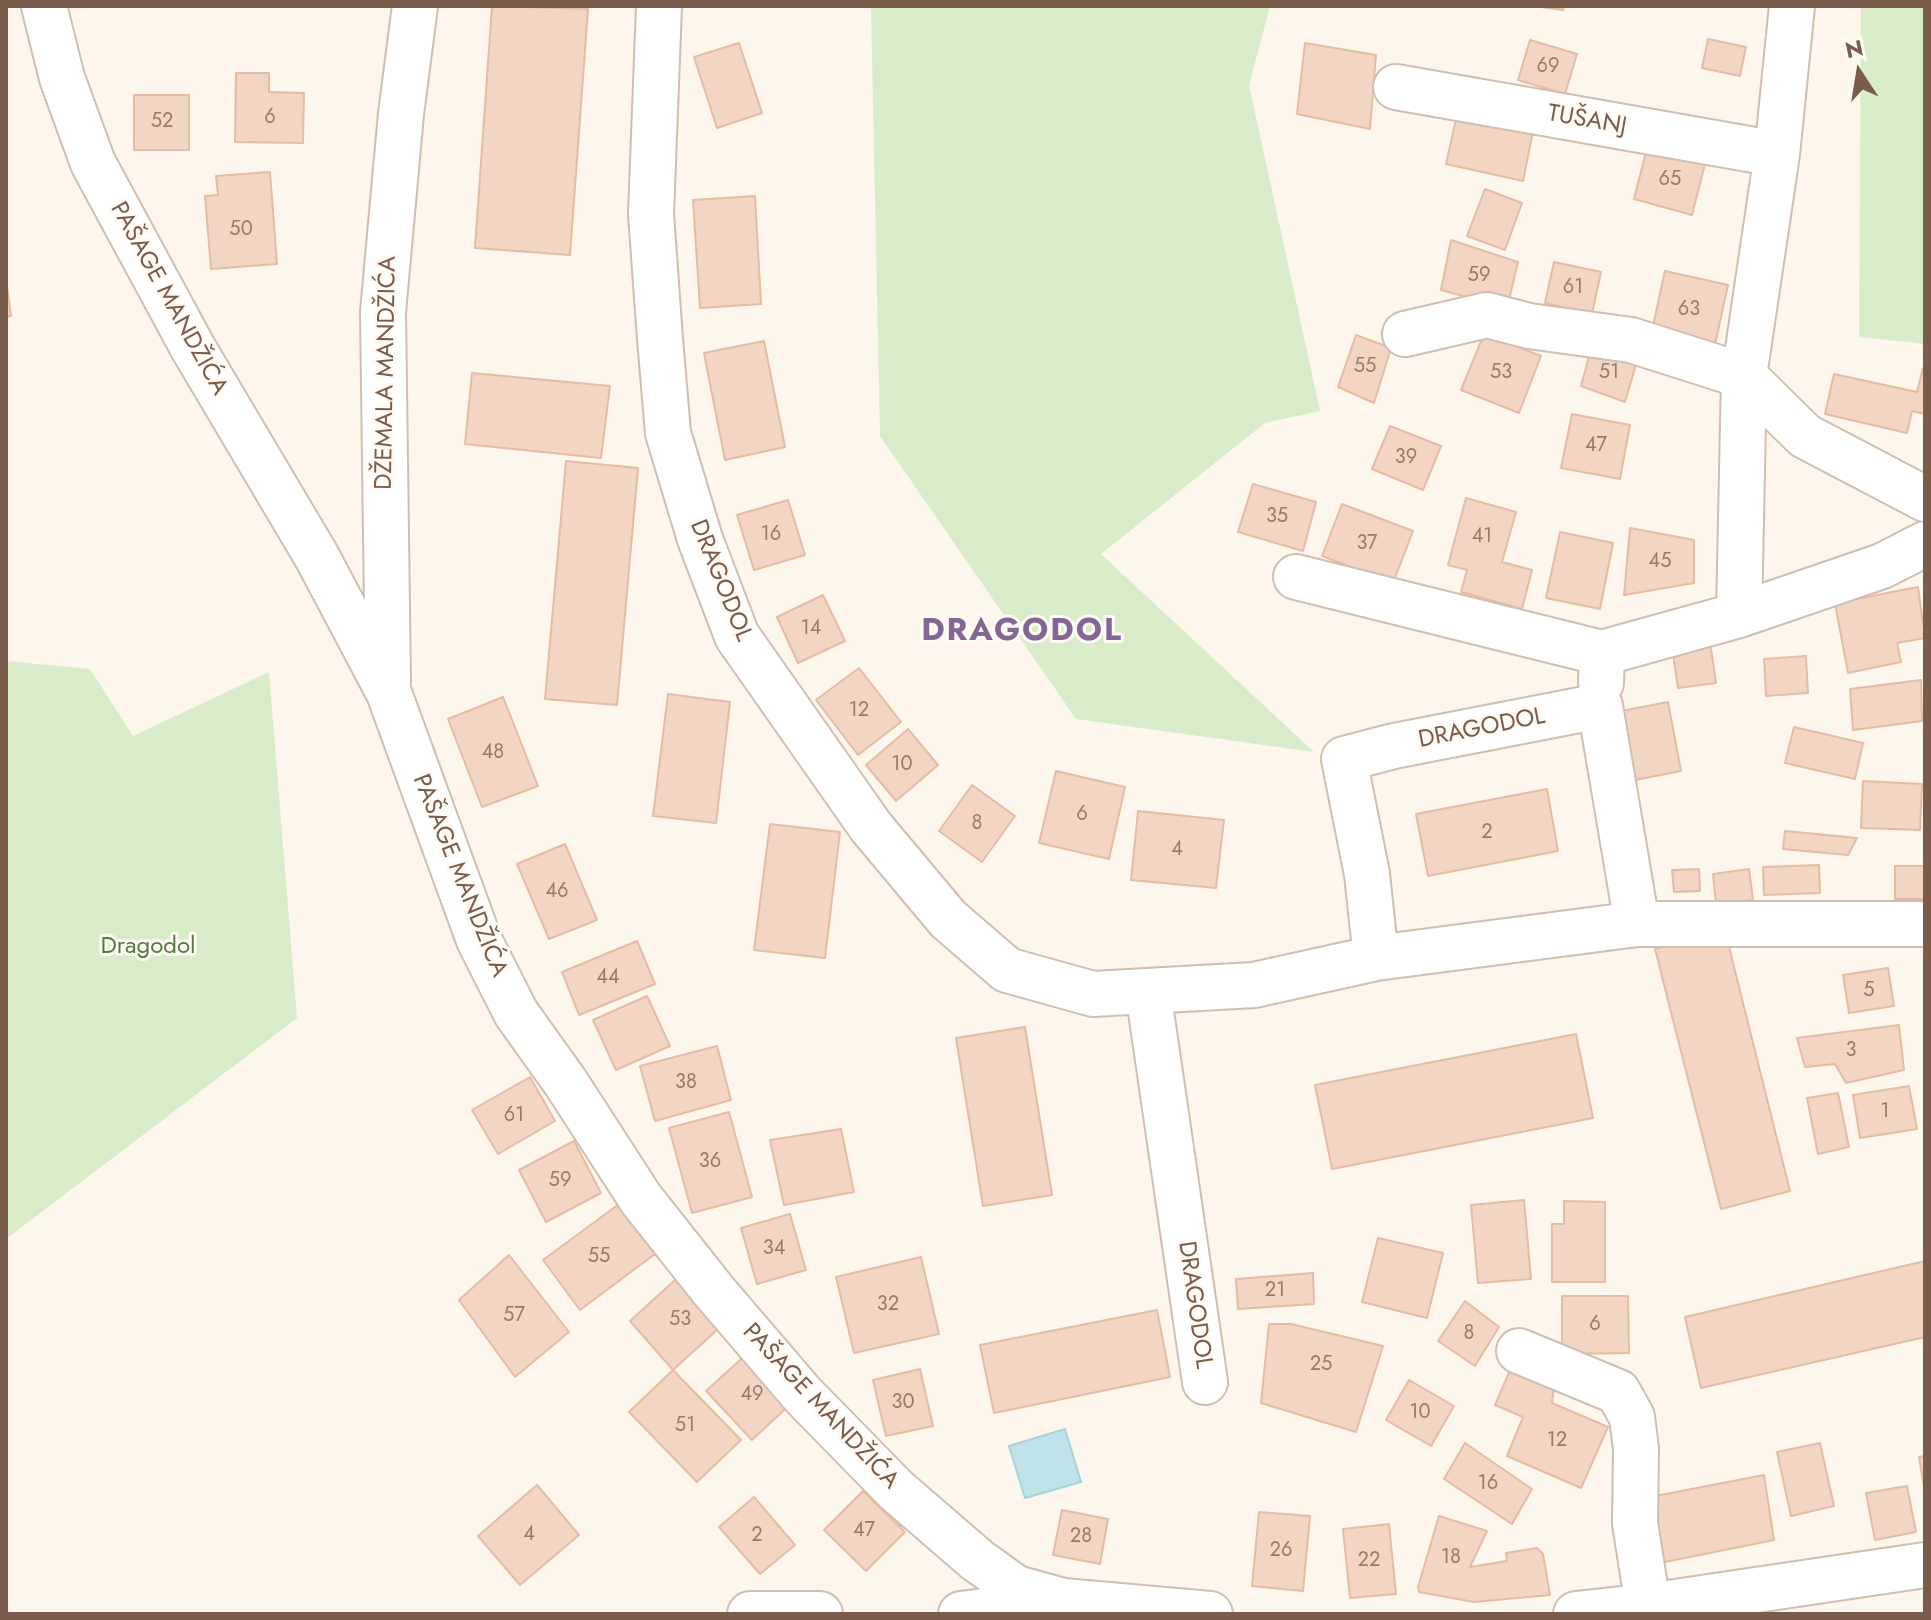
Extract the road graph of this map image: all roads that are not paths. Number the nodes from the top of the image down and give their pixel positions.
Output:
1 (44, 6) edge
2 (415, 6) edge
3 (659, 6) edge
4 (1792, 6) edge
5 (1396, 87) dead end
6 (1777, 154) junction
7 (1405, 334) dead end
8 (1744, 376) junction
9 (1925, 499) edge
10 (1925, 544) edge
11 (1296, 577) dead end
12 (1739, 615) junction
13 (1602, 653) junction
14 (389, 693) junction
15 (1600, 706) junction
16 (1637, 924) junction
17 (1925, 924) edge
18 (1376, 958) junction
19 (1148, 991) junction
20 (1519, 1351) dead end
21 (1205, 1382) dead end
22 (1925, 1565) edge
23 (1063, 1601) junction
24 (1648, 1606) junction
25 (750, 1614) edge
26 (820, 1614) edge
27 (961, 1614) edge
28 (1210, 1614) edge
29 (1576, 1614) edge

1 - 14 street, PAŠAGE MANDŽIĆA
2 - 14 street, DŽEMALA MANDŽIĆA
3 - 19 street, DRAGODOL
4 - 6 street
5 - 6 street, TUŠANJ
6 - 8 street
7 - 8 street
8 - 9 street
8 - 12 street
10 - 12 street
11 - 13 street
12 - 13 street
13 - 15 street
14 - 23 street, PAŠAGE MANDŽIĆA
15 - 16 street
15 - 18 street, DRAGODOL
16 - 17 street, DRAGODOL
16 - 18 street, DRAGODOL
18 - 19 street, DRAGODOL
19 - 21 street, DRAGODOL
20 - 24 street
22 - 24 street
23 - 27 street
23 - 28 street, PAŠAGE MANDŽIĆA
24 - 29 street
25 - 26 street

